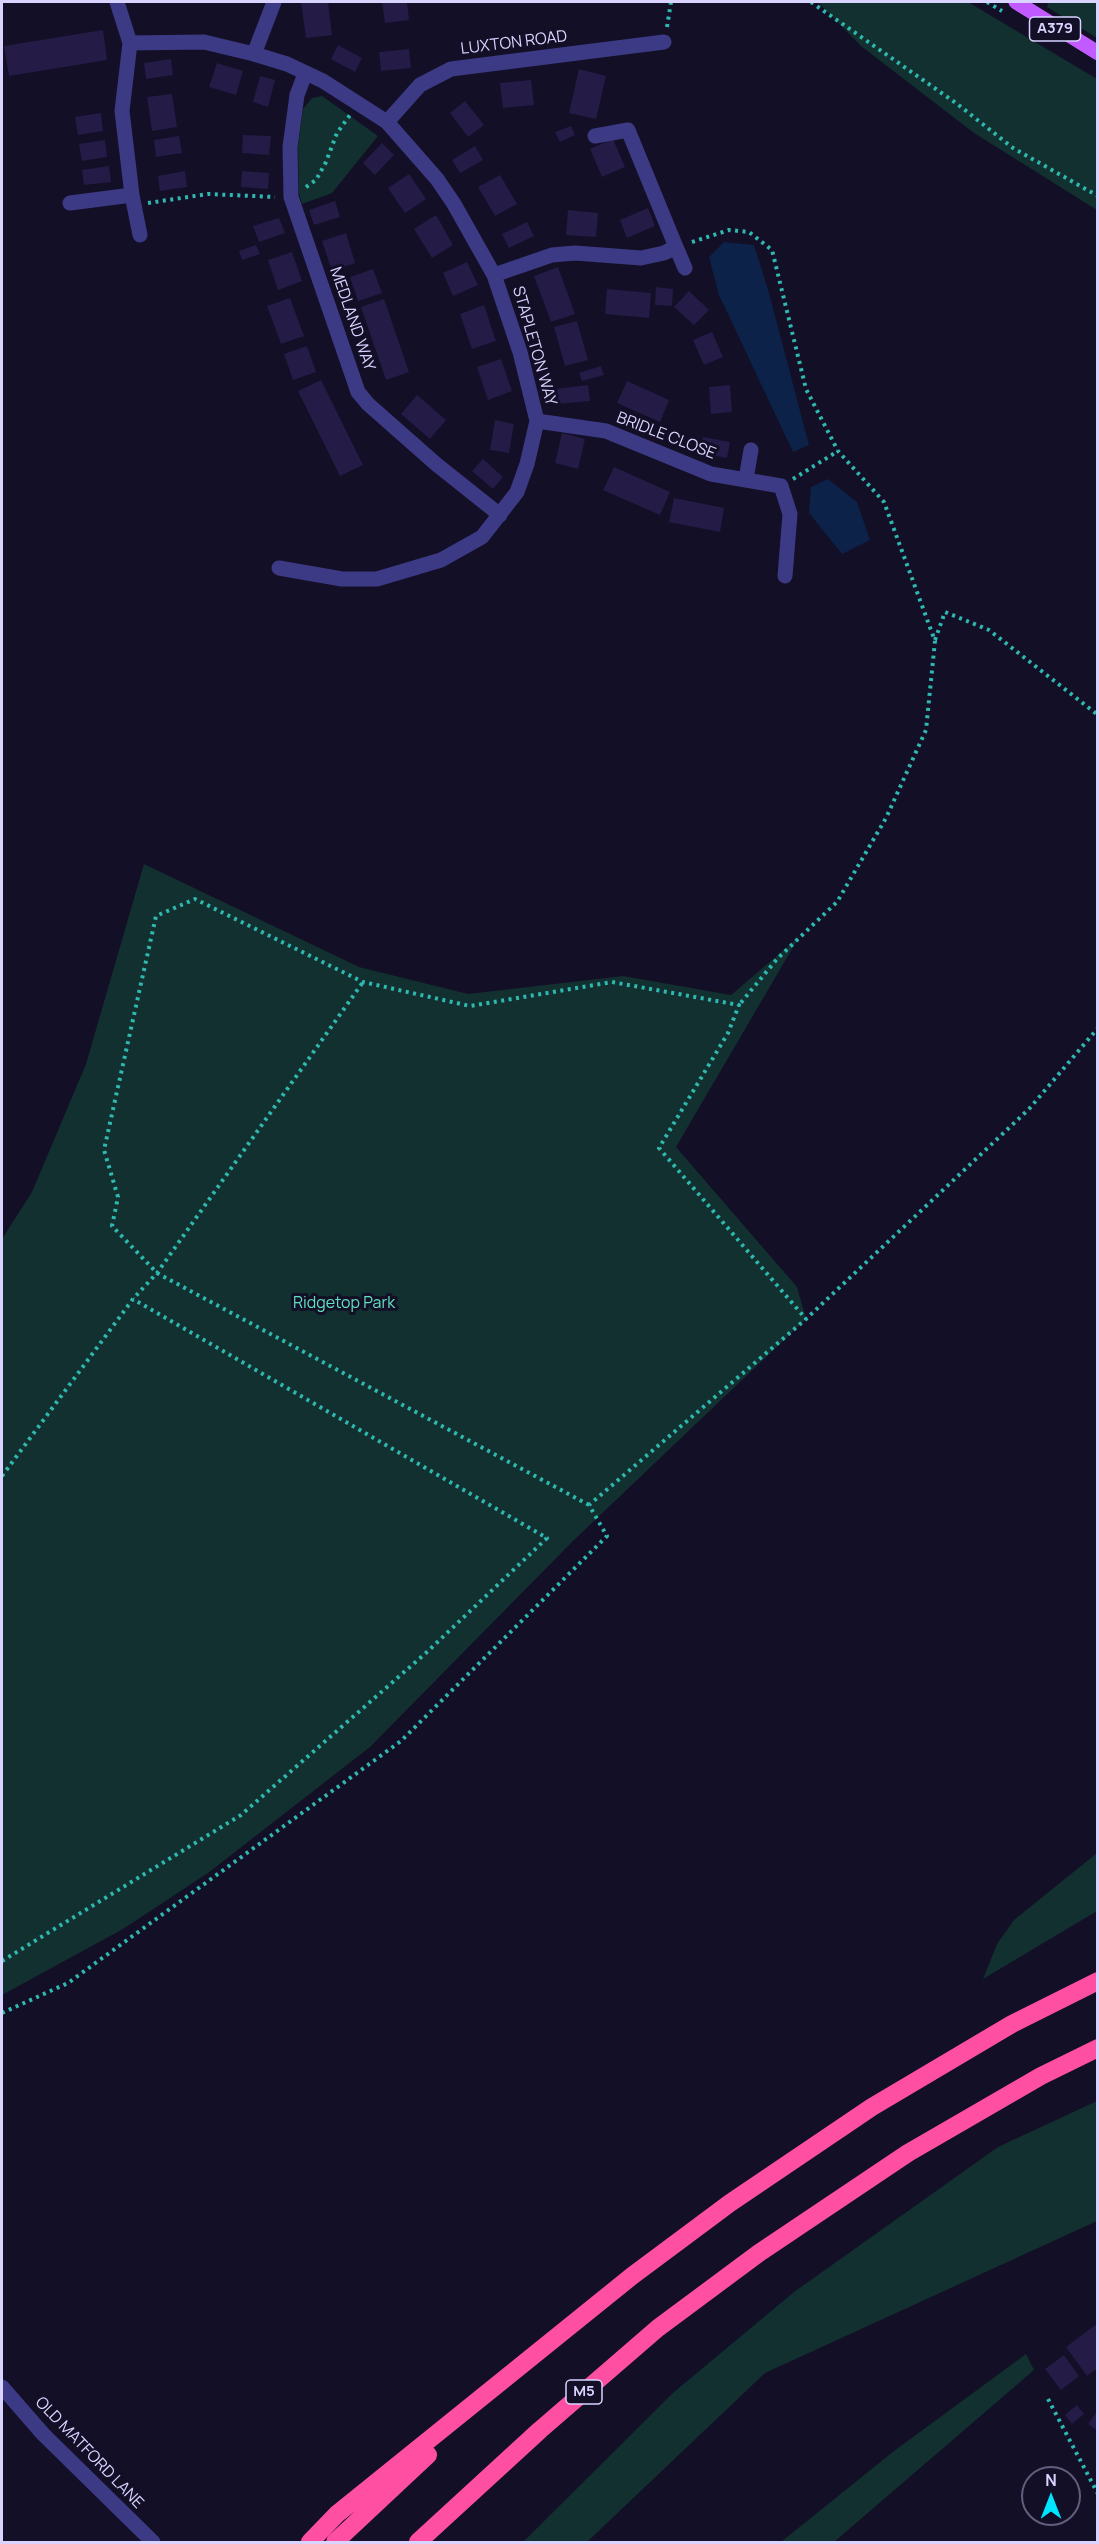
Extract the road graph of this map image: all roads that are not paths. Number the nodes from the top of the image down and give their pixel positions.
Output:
1 (117, 2) edge
2 (274, 2) edge
3 (1016, 2) edge
4 (664, 42) road end
5 (130, 43) junction
6 (1098, 53) edge
7 (254, 54) junction
8 (305, 74) junction
9 (387, 122) junction
10 (595, 136) dead end
11 (133, 200) junction
12 (70, 203) dead end
13 (140, 235) dead end
14 (676, 248) junction
15 (685, 268) dead end
16 (494, 275) junction
17 (537, 421) junction
18 (751, 450) dead end
19 (746, 479) junction
20 (500, 515) junction
21 (279, 568) dead end
22 (785, 576) dead end
23 (1098, 1981) edge
24 (1098, 2048) edge
25 (520, 2368) junction
26 (2, 2387) edge
27 (153, 2542) edge
28 (310, 2542) edge
29 (335, 2542) edge
30 (418, 2542) edge

1 - 5 street
2 - 7 street
3 - 6 main road, A379
4 - 9 street, LUXTON ROAD
5 - 7 street, STAPLETON WAY
5 - 11 street
7 - 8 street, STAPLETON WAY
8 - 9 street, STAPLETON WAY
8 - 20 street, MEDLAND WAY
9 - 16 street, STAPLETON WAY
10 - 14 street
11 - 12 street
11 - 13 street
14 - 15 street
14 - 16 street
16 - 17 street, STAPLETON WAY
17 - 19 street, BRIDLE CLOSE
17 - 20 street, STAPLETON WAY
18 - 19 street
19 - 22 street, BRIDLE CLOSE
20 - 21 street, STAPLETON WAY
23 - 25 highway
24 - 30 highway, M5
25 - 28 highway
25 - 29 highway
26 - 27 street, OLD MATFORD LANE

